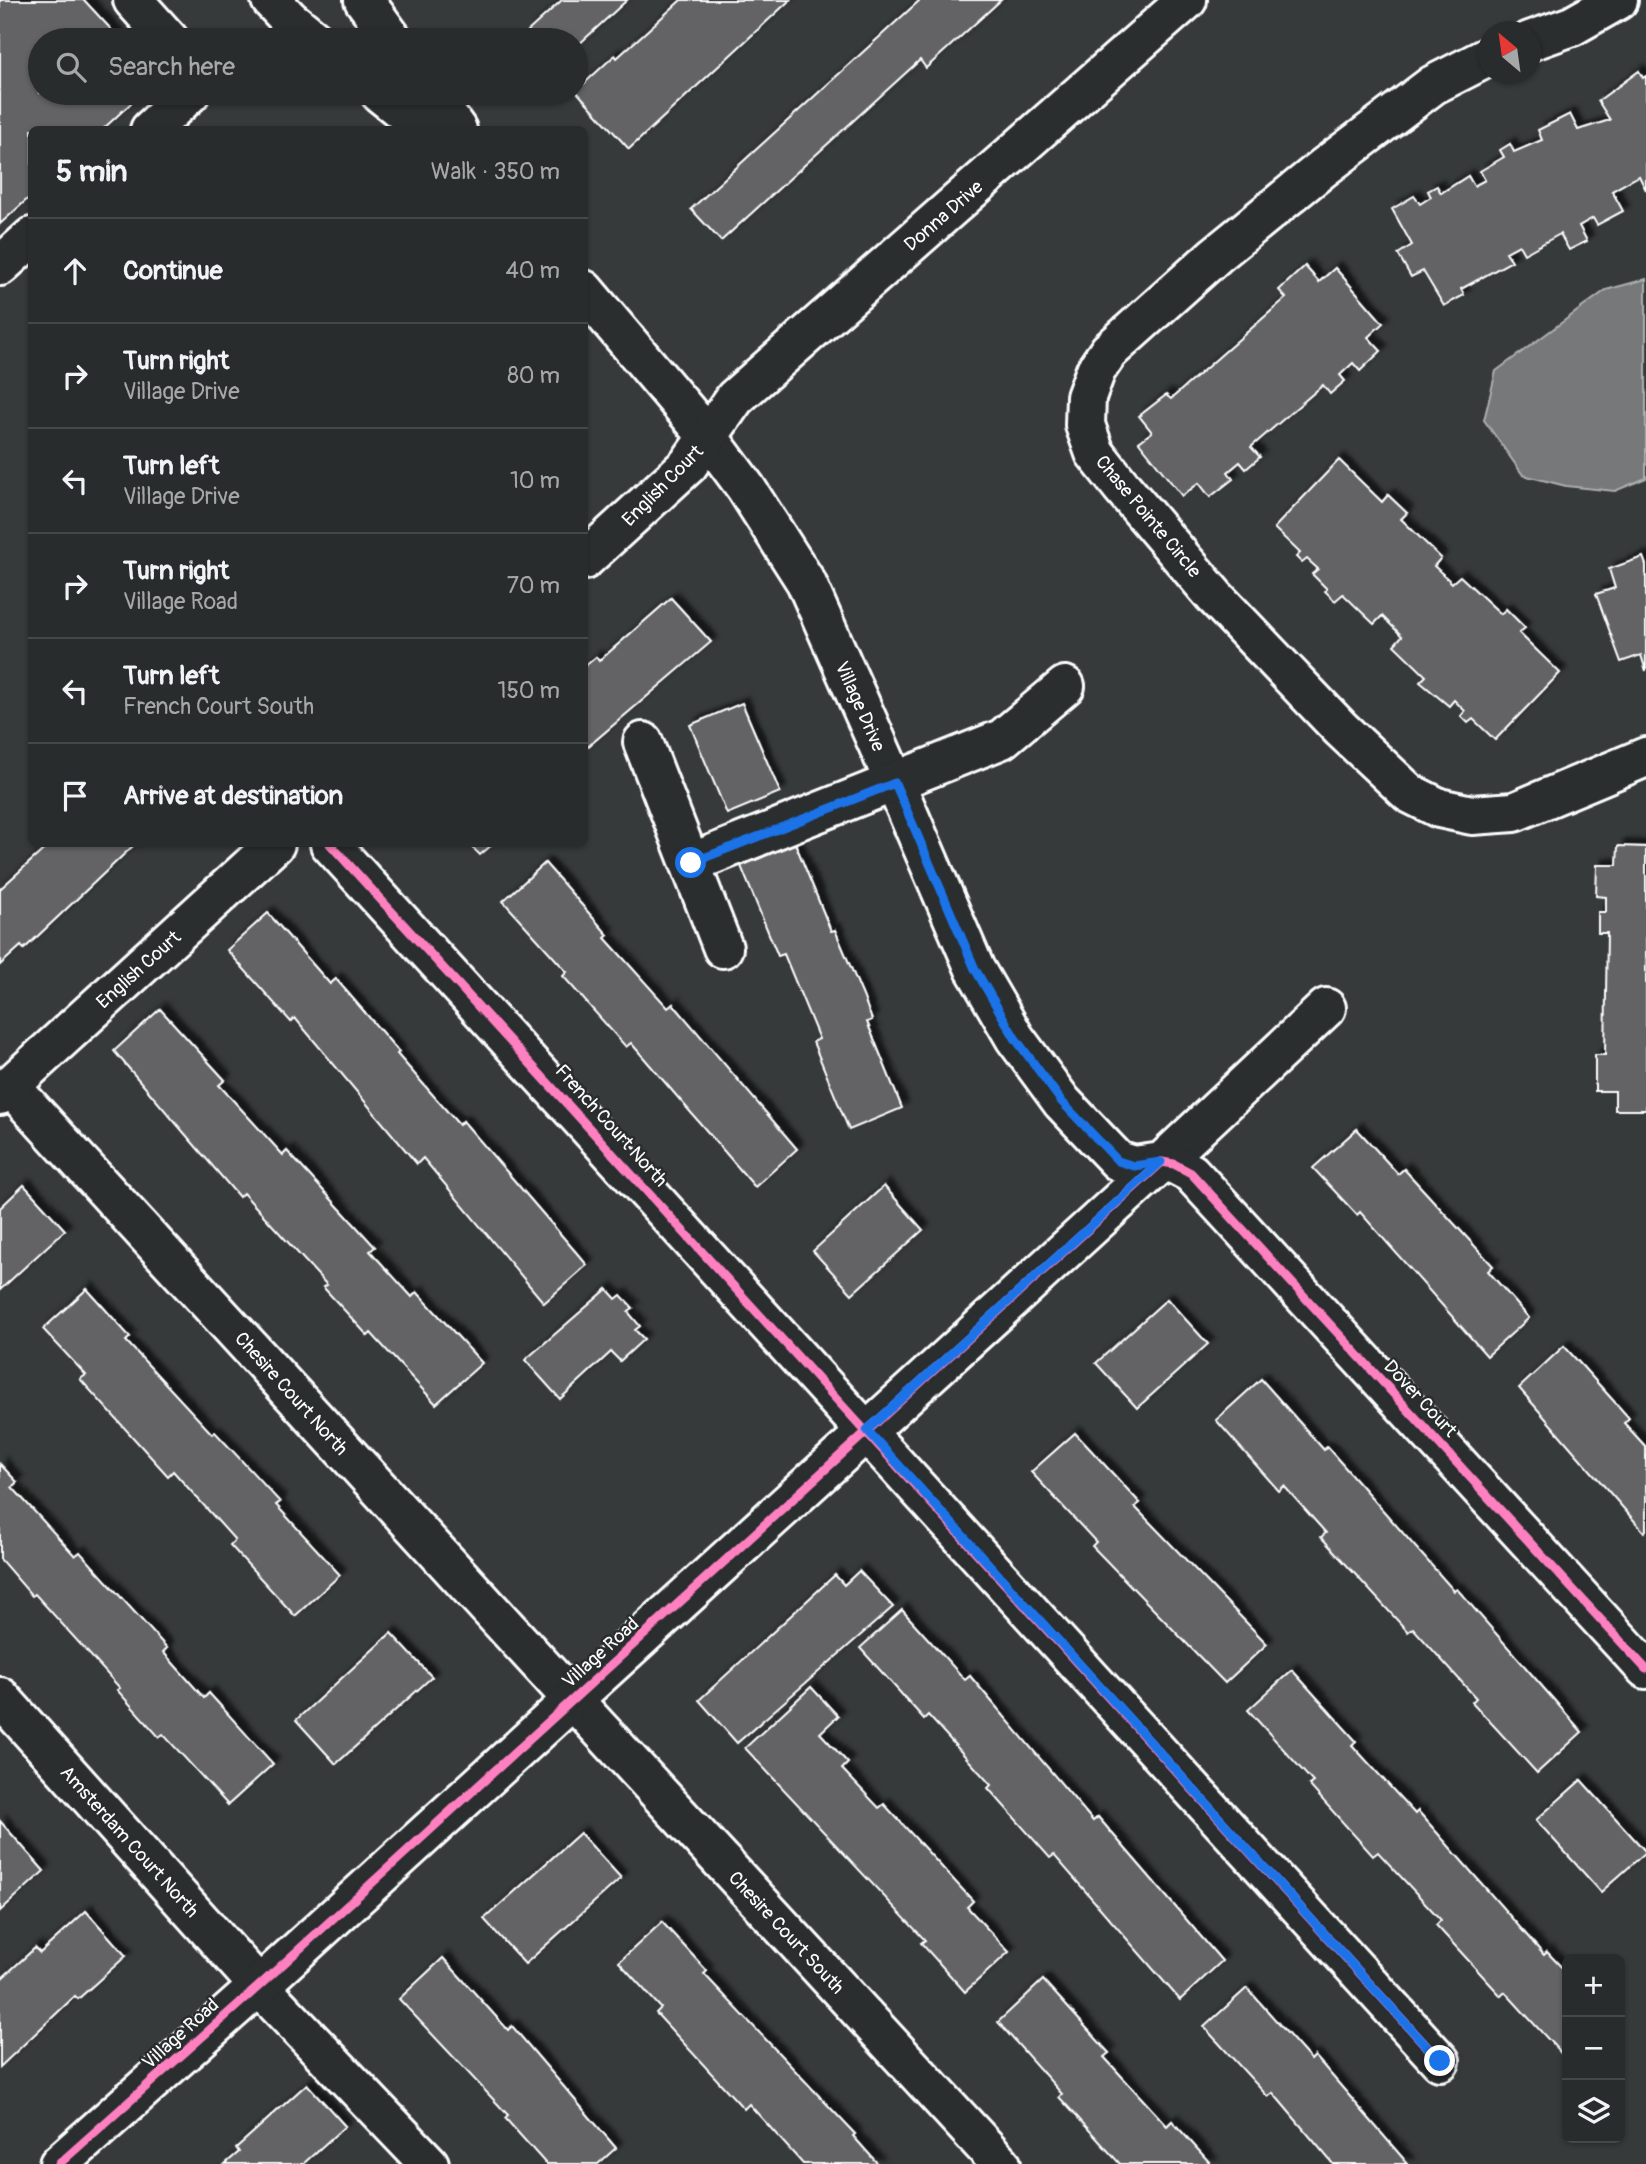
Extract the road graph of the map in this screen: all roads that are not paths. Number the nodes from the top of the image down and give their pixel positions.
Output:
1 (133, 0) edge
2 (271, 0) edge
3 (364, 0) edge
4 (1187, 0) edge
5 (1618, 0) edge
6 (158, 28) edge
7 (300, 28) edge
8 (384, 28) edge
9 (1541, 37) edge
10 (1478, 62) edge
11 (177, 105) edge
12 (395, 105) edge
13 (439, 105) edge
14 (154, 126) edge
15 (421, 126) edge
16 (454, 126) edge
17 (28, 241) edge
18 (0, 266) edge
19 (588, 295) edge
20 (709, 438) junction
21 (588, 556) edge
22 (1065, 686) dead end
23 (643, 742) dead end
24 (1646, 757) edge
25 (895, 783) junction
26 (272, 847) edge
27 (333, 847) edge
28 (691, 863) junction
29 (723, 948) dead end
30 (1326, 1008) dead end
31 (5, 1091) edge
32 (1161, 1162) junction
33 (867, 1430) junction
34 (1646, 1669) edge
35 (0, 1697) edge
36 (573, 1700) junction
37 (260, 1986) junction
38 (1440, 2061) dead end
39 (59, 2164) edge
40 (429, 2164) edge
41 (1001, 2164) edge

1 - 6 street
2 - 7 street
3 - 8 street
4 - 20 street, Donna Drive
5 - 9 street
10 - 24 street, Chase Pointe Circle
11 - 14 street
12 - 15 street
13 - 16 street
17 - 18 street
19 - 20 street, Village Drive
20 - 21 street, English Court
20 - 25 street, Village Drive
22 - 25 street
23 - 28 street
25 - 28 street
25 - 32 street, Village Drive
26 - 31 street, English Court
27 - 33 street, French Court North
28 - 29 street
30 - 32 street
31 - 36 street, Chesire Court North
32 - 33 street, Village Road
32 - 34 street, Dover Court
33 - 36 street, Village Road
33 - 38 street, French Court North
35 - 37 street, Amsterdam Court North
36 - 37 street, Village Road
36 - 41 street, Chesire Court South
37 - 39 street, Village Road
37 - 40 street, Amsterdam Court North

